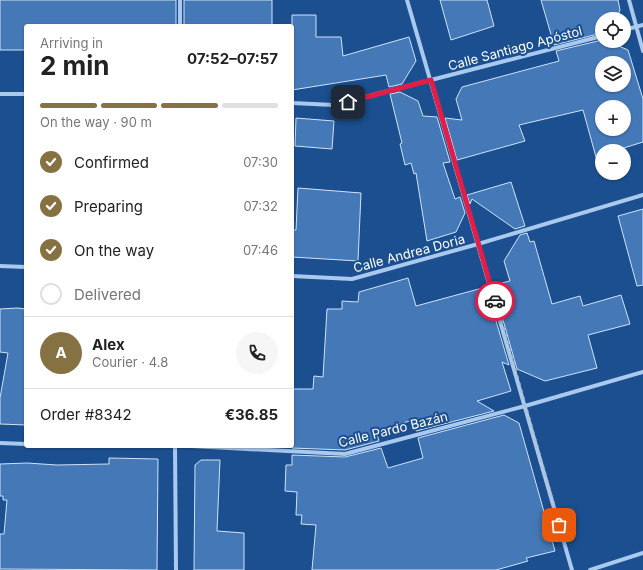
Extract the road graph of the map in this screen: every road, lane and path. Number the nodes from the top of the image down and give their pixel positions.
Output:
1 (180, 0) edge
2 (407, 0) edge
3 (629, 0) edge
4 (180, 24) edge
5 (643, 25) edge
6 (636, 27) junction
7 (631, 28) edge
8 (595, 38) edge
9 (643, 51) edge
10 (431, 80) junction
11 (0, 94) edge
12 (24, 94) edge
13 (294, 103) edge
14 (643, 195) edge
15 (478, 244) junction
16 (0, 266) edge
17 (24, 267) edge
18 (294, 276) edge
19 (643, 372) edge
20 (525, 406) junction
21 (0, 443) edge
22 (24, 444) edge
23 (175, 448) edge
24 (229, 448) edge
25 (643, 553) edge
26 (176, 570) edge
27 (572, 570) edge
28 (590, 570) edge

1 - 4 street
2 - 10 street
3 - 6 street
5 - 6 street
6 - 7 street
6 - 9 street
8 - 10 street, Calle Santiago Apóstol
10 - 13 street, Calle Santiago Apóstol
10 - 15 street
11 - 12 street
14 - 15 street, Calle Andrea Doria
15 - 18 street, Calle Andrea Doria
15 - 20 street
16 - 17 street
19 - 20 street, Calle Pardo Bazán
20 - 24 street, Calle Pardo Bazán
20 - 27 street
21 - 22 street
23 - 26 street
25 - 28 street

